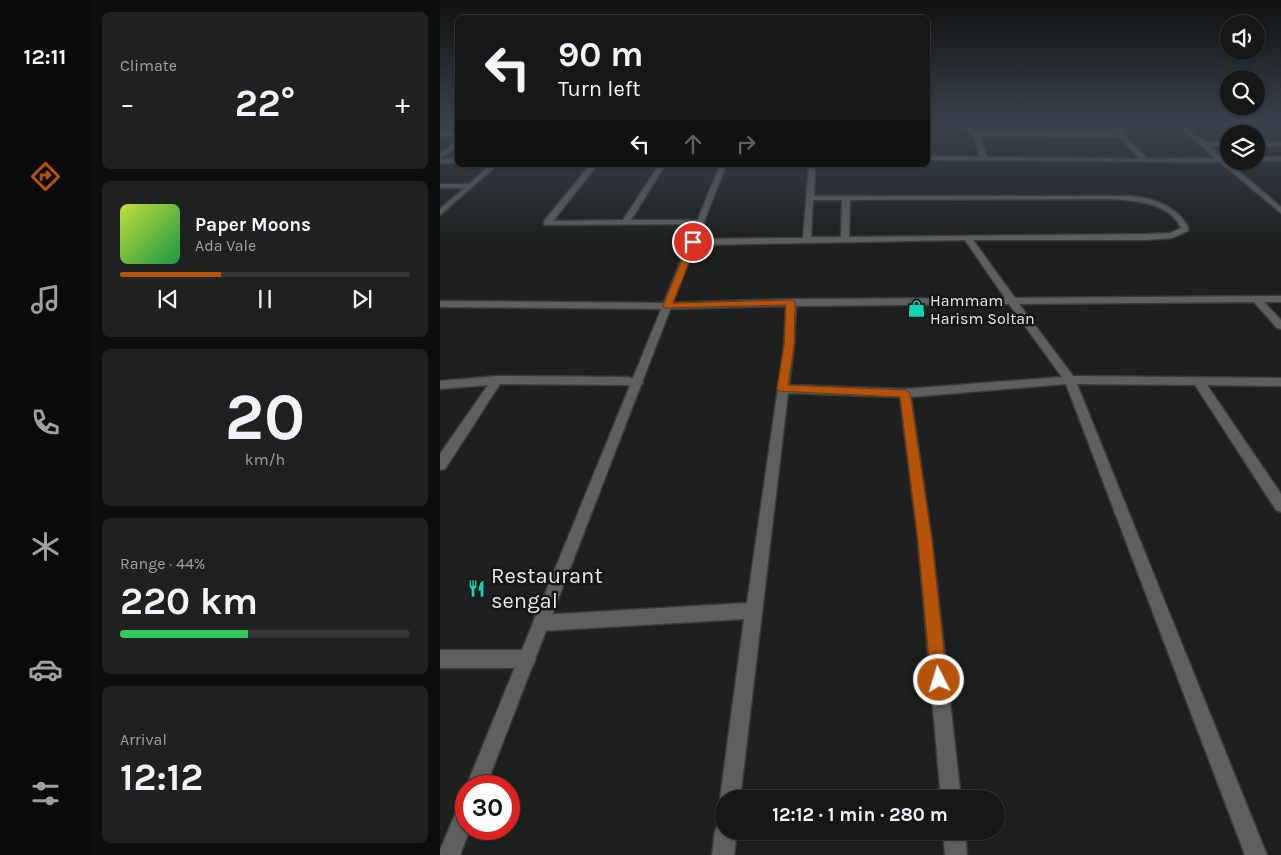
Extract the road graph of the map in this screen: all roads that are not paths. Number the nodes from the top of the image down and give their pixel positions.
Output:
1 (492, 167) edge
2 (592, 167) edge
3 (661, 167) edge
4 (722, 167) edge
5 (812, 167) edge
6 (1237, 170) edge
7 (440, 186) edge
8 (471, 186) junction
9 (810, 198) junction
10 (846, 198) junction
11 (1281, 211) edge
12 (440, 213) edge
13 (626, 222) junction
14 (701, 222) junction
15 (967, 237) junction
16 (845, 239) junction
17 (807, 240) junction
18 (693, 242) junction
19 (1281, 299) edge
20 (1010, 300) junction
21 (1257, 300) junction
22 (791, 302) junction
23 (440, 304) edge
24 (667, 306) junction
25 (1281, 326) edge
26 (496, 380) junction
27 (1070, 380) junction
28 (1198, 381) junction
29 (1281, 382) edge
30 (637, 383) junction
31 (440, 385) edge
32 (782, 388) junction
33 (905, 393) junction
34 (440, 465) edge
35 (1281, 506) edge
36 (755, 610) junction
37 (541, 623) junction
38 (527, 659) junction
39 (440, 660) edge
40 (480, 775) edge
41 (731, 790) edge
42 (950, 790) edge
43 (455, 840) edge
44 (725, 840) edge
45 (955, 840) edge
46 (449, 855) edge
47 (723, 855) edge
48 (956, 855) edge
49 (1256, 855) edge

1 - 8 street
2 - 13 street
3 - 13 street
4 - 14 street
5 - 9 street
6 - 11 street
7 - 8 street
8 - 12 street
9 - 10 street
9 - 17 street
10 - 15 street
10 - 16 street
13 - 14 street
14 - 18 street
15 - 16 street
15 - 20 street
16 - 17 street
17 - 18 street
18 - 24 street
19 - 21 street
20 - 21 street
20 - 22 street
20 - 27 street
21 - 25 street
22 - 24 street
22 - 32 street
23 - 24 street
24 - 30 street
26 - 30 street
26 - 31 street
26 - 34 street
27 - 28 street
27 - 33 street
27 - 49 street
28 - 29 street
28 - 35 street
30 - 37 street
32 - 33 street
32 - 36 street
33 - 42 street
36 - 37 street
36 - 41 street
37 - 38 street
38 - 39 street
38 - 40 street
43 - 46 street
44 - 47 street
45 - 48 street

